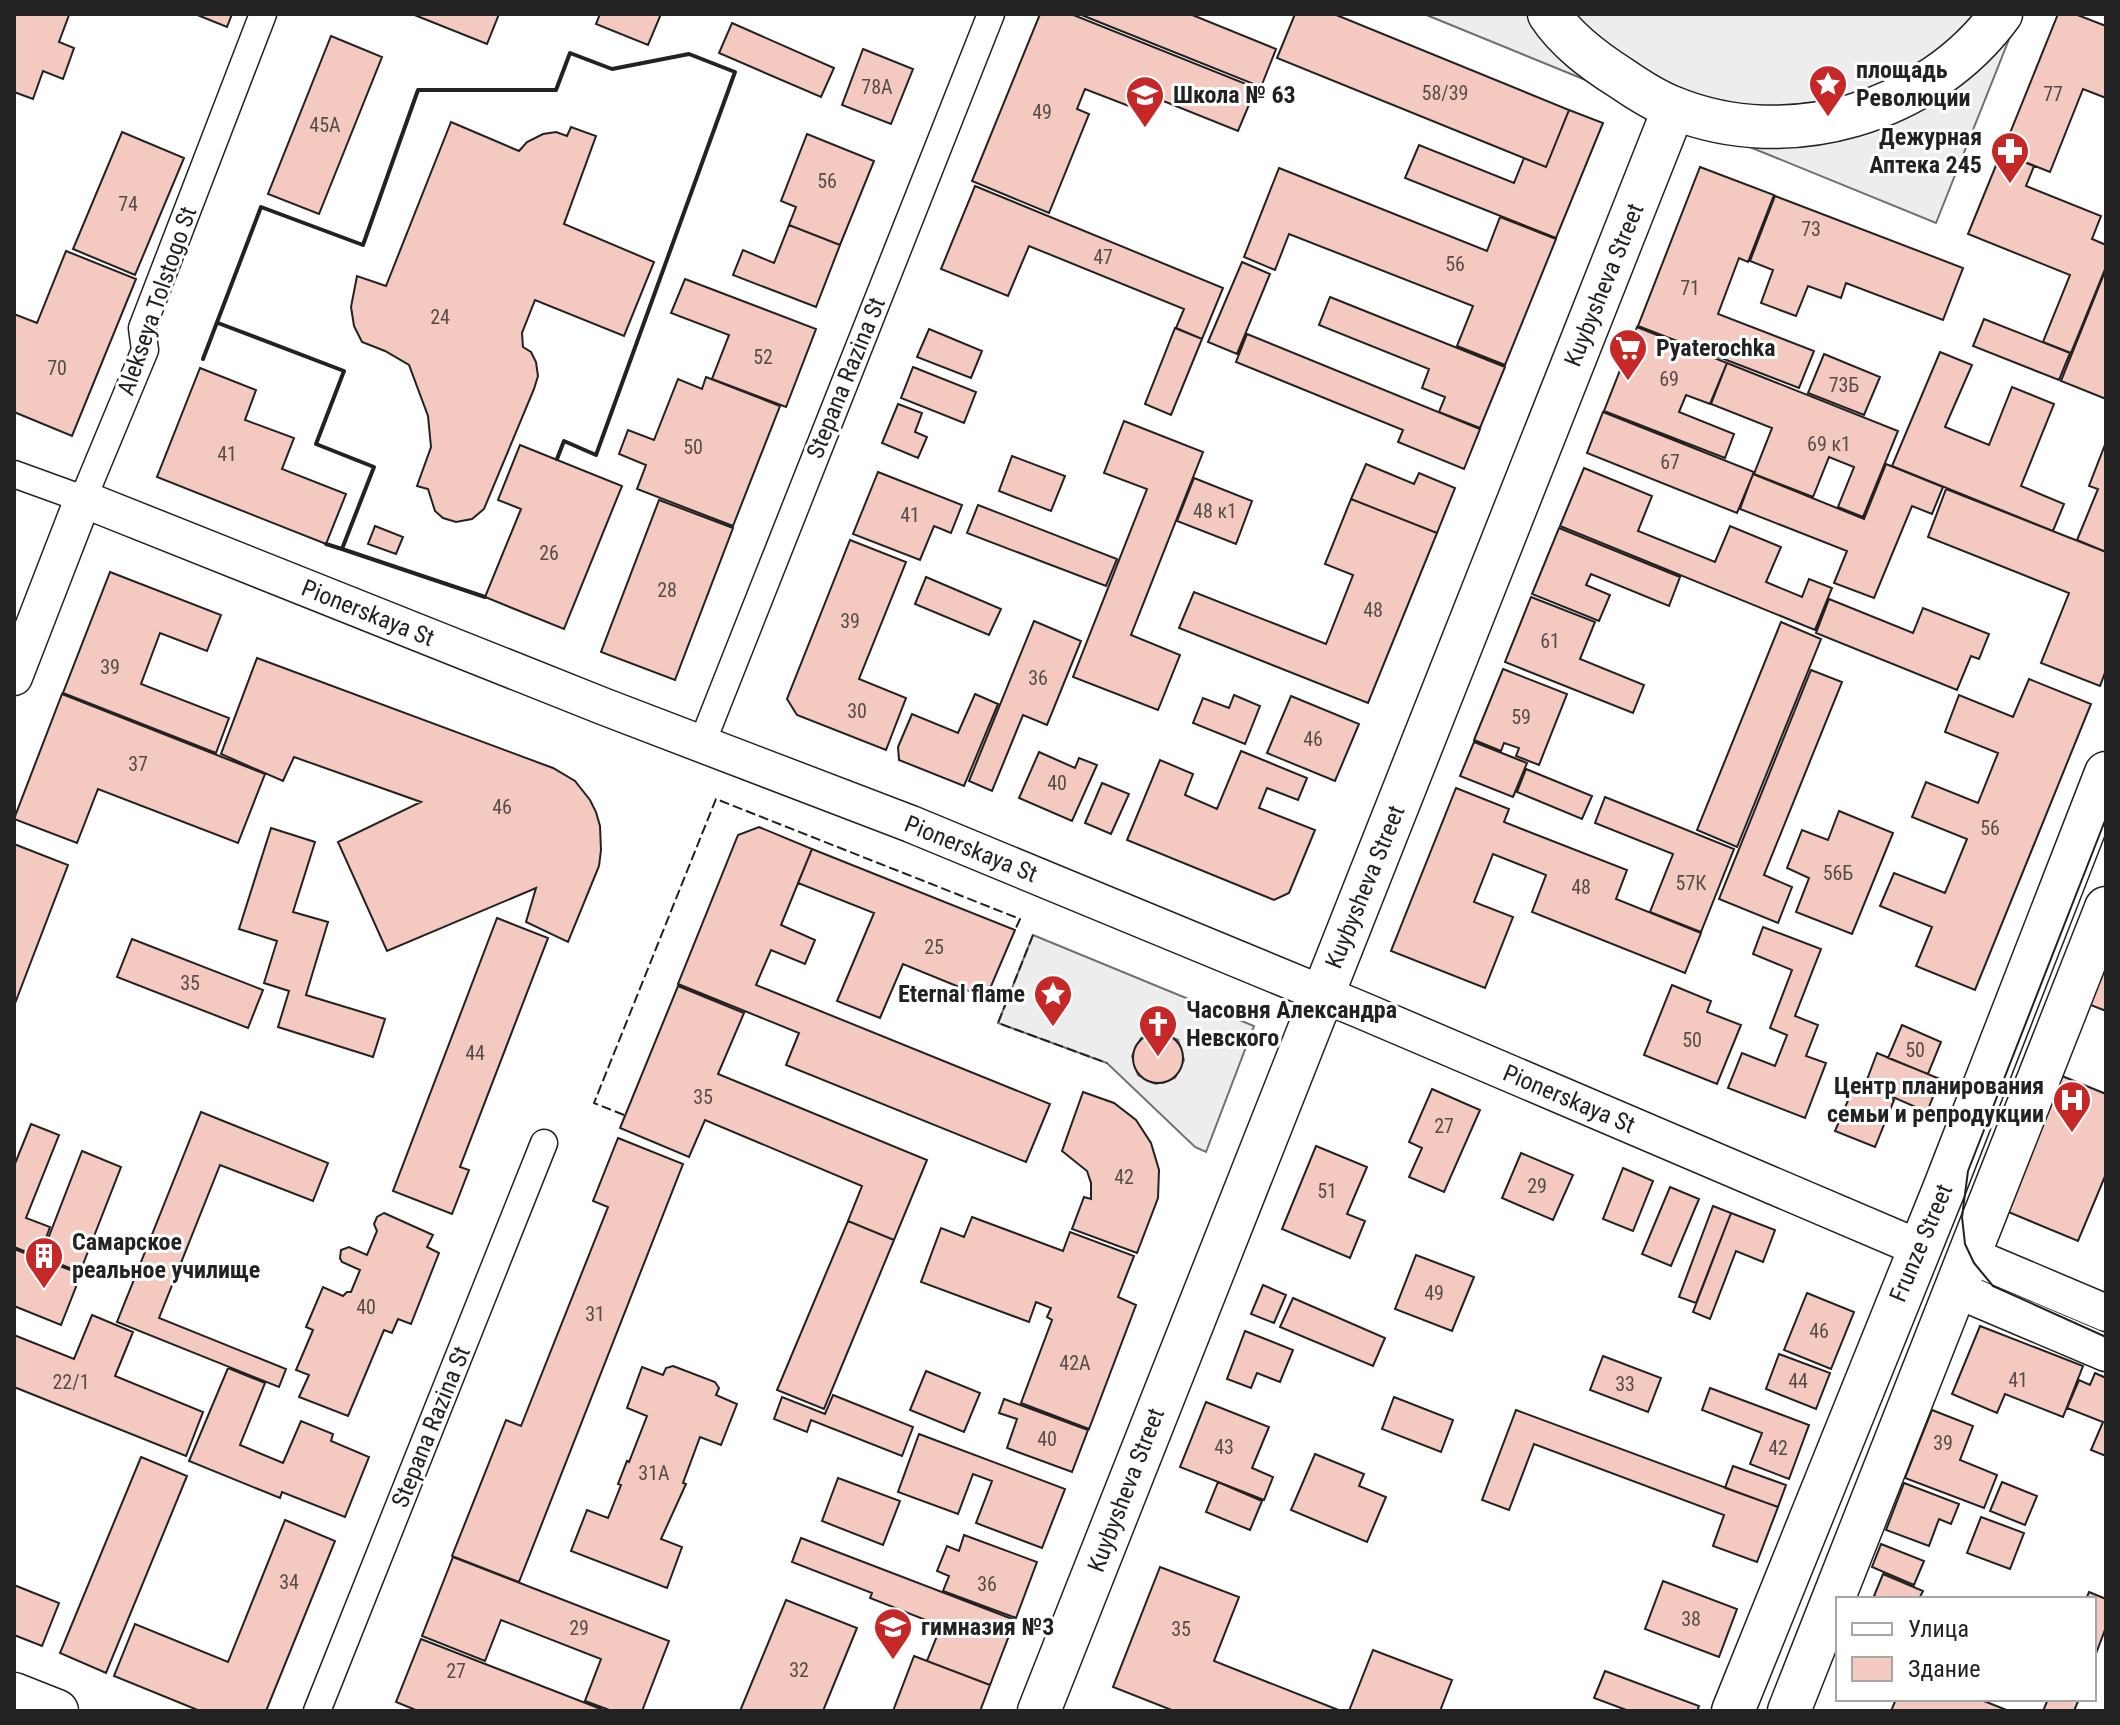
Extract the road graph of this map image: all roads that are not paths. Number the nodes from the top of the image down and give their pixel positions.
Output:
1 (263, 14) edge
2 (991, 14) edge
3 (1549, 14) edge
4 (2001, 14) edge
5 (1674, 108) junction
6 (14, 474) edge
7 (83, 499) junction
8 (14, 677) edge
9 (702, 743) junction
10 (2106, 773) edge
11 (2106, 908) edge
12 (1322, 994) junction
13 (544, 1143) dead end
14 (1919, 1248) junction
15 (1962, 1272) junction
16 (2106, 1313) edge
17 (2106, 1353) edge
18 (14, 1694) edge
19 (57, 1711) edge
20 (317, 1711) edge
21 (1039, 1711) edge
22 (1733, 1711) edge
23 (1789, 1711) edge

1 - 7 street, Alekseya Tolstogo St
2 - 9 street, Stepana Razina St
3 - 5 main road
4 - 5 main road
5 - 12 main road, Kuybysheva Street
6 - 7 street, Pionerskaya St
7 - 8 main road, Alekseya Tolstogo St
7 - 9 main road, Pionerskaya St
9 - 12 main road, Pionerskaya St
10 - 14 main road, Frunze Street
11 - 15 main road, Frunze Street
12 - 14 main road, Pionerskaya St
12 - 21 main road, Kuybysheva Street
13 - 20 street, Stepana Razina St
14 - 15 main road, Pionerskaya St
14 - 22 main road, Frunze Street
15 - 16 main road, Pionerskaya St
15 - 17 main road, Pionerskaya St
15 - 23 main road, Frunze Street
18 - 19 main road

